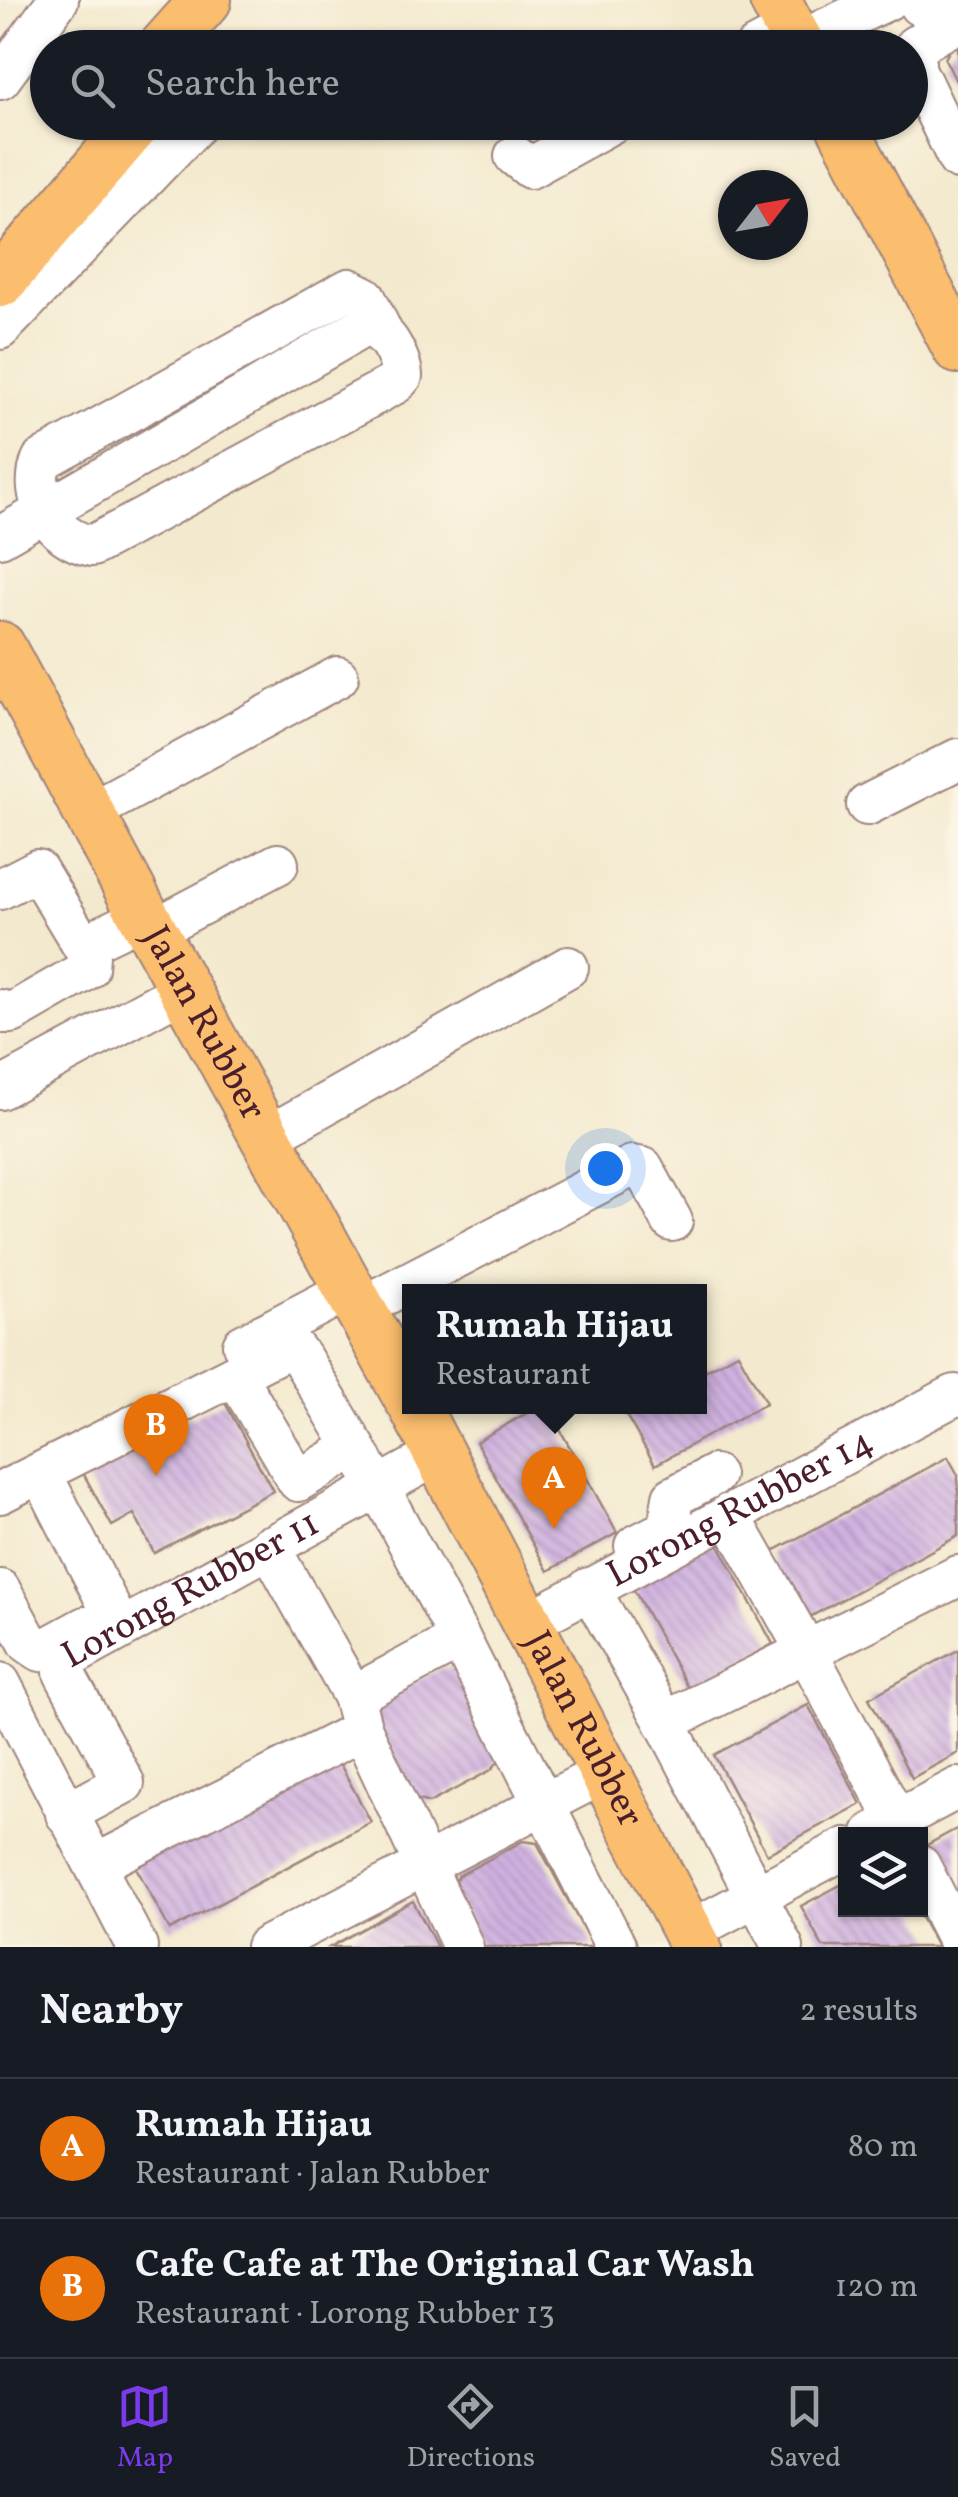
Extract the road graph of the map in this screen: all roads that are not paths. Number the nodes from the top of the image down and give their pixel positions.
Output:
1 (206, 0) edge
2 (244, 0) edge
3 (887, 0) edge
4 (916, 0) edge
5 (954, 0) edge
6 (41, 6) edge
7 (958, 22) edge
8 (179, 30) edge
9 (218, 30) edge
10 (793, 30) edge
11 (928, 39) edge
12 (0, 80) edge
13 (928, 96) edge
14 (79, 140) edge
15 (122, 140) edge
16 (182, 140) edge
17 (581, 140) edge
18 (849, 140) edge
19 (515, 156) dead end
20 (958, 159) edge
21 (0, 228) edge
22 (0, 282) edge
23 (0, 328) edge
24 (958, 348) edge
25 (45, 511) junction
26 (0, 537) edge
27 (0, 647) edge
28 (338, 677) dead end
29 (958, 759) edge
30 (867, 805) dead end
31 (88, 813) junction
32 (278, 864) dead end
33 (0, 889) edge
34 (148, 923) junction
35 (84, 944) junction
36 (568, 967) dead end
37 (185, 989) junction
38 (0, 1010) edge
39 (0, 1088) edge
40 (268, 1137) junction
41 (672, 1221) dead end
42 (355, 1298) junction
43 (234, 1374) junction
44 (402, 1385) edge
45 (956, 1396) edge
46 (423, 1424) edge
47 (68, 1438) dead end
48 (367, 1469) junction
49 (40, 1473) junction
50 (714, 1476) dead end
51 (0, 1493) edge
52 (305, 1493) junction
53 (729, 1514) junction
54 (270, 1546) junction
55 (958, 1576) edge
56 (590, 1588) junction
57 (0, 1590) edge
58 (112, 1612) junction
59 (540, 1616) junction
60 (460, 1639) junction
61 (808, 1652) junction
62 (0, 1683) edge
63 (357, 1713) junction
64 (666, 1722) junction
65 (604, 1773) junction
66 (958, 1788) edge
67 (544, 1804) junction
68 (66, 1814) junction
69 (889, 1827) edge
70 (893, 1827) edge
71 (838, 1852) edge
72 (423, 1864) junction
73 (95, 1865) junction
74 (928, 1882) edge
75 (757, 1896) junction
76 (692, 1940) edge
77 (958, 1940) edge
78 (136, 1947) edge
79 (266, 1947) edge
80 (464, 1947) edge
81 (616, 1947) edge
82 (783, 1947) edge

1 - 8 main road
2 - 9 main road
3 - 10 street
4 - 5 street
6 - 12 street
7 - 11 street
13 - 20 street
14 - 21 main road
15 - 22 main road
16 - 23 street
17 - 19 street
18 - 24 main road
25 - 25 street
25 - 26 street
27 - 31 main road, Jalan Rubber
28 - 31 street
29 - 30 street
31 - 34 main road, Jalan Rubber
32 - 34 street
33 - 35 street
34 - 35 street
34 - 37 main road, Jalan Rubber
35 - 38 street
36 - 40 street
37 - 39 street
37 - 40 main road, Jalan Rubber
40 - 42 main road, Jalan Rubber
41 - 42 street
42 - 44 main road, Jalan Rubber
42 - 47 street
43 - 48 street
43 - 49 street
43 - 52 street
45 - 53 street, Lorong Rubber 14
46 - 48 street, Lorong Rubber 11
46 - 59 main road, Jalan Rubber
48 - 52 street
48 - 54 street, Lorong Rubber 11
48 - 60 street
49 - 51 street
49 - 58 street
50 - 59 street
52 - 58 street
53 - 56 street, Lorong Rubber 14
53 - 61 street
54 - 63 street
54 - 68 street, Lorong Rubber 11
55 - 61 street
56 - 59 street, Lorong Rubber 14
56 - 64 street
57 - 58 street
59 - 65 main road, Jalan Rubber
60 - 63 street
60 - 67 street
61 - 64 street
61 - 69 street
62 - 68 street
63 - 72 street
63 - 73 street
64 - 75 street
65 - 67 street
65 - 76 main road, Jalan Rubber
66 - 70 street
67 - 72 street
67 - 81 street
68 - 73 street
71 - 75 street
72 - 79 street
72 - 80 street
73 - 78 street
74 - 77 street
75 - 76 street
75 - 82 street

